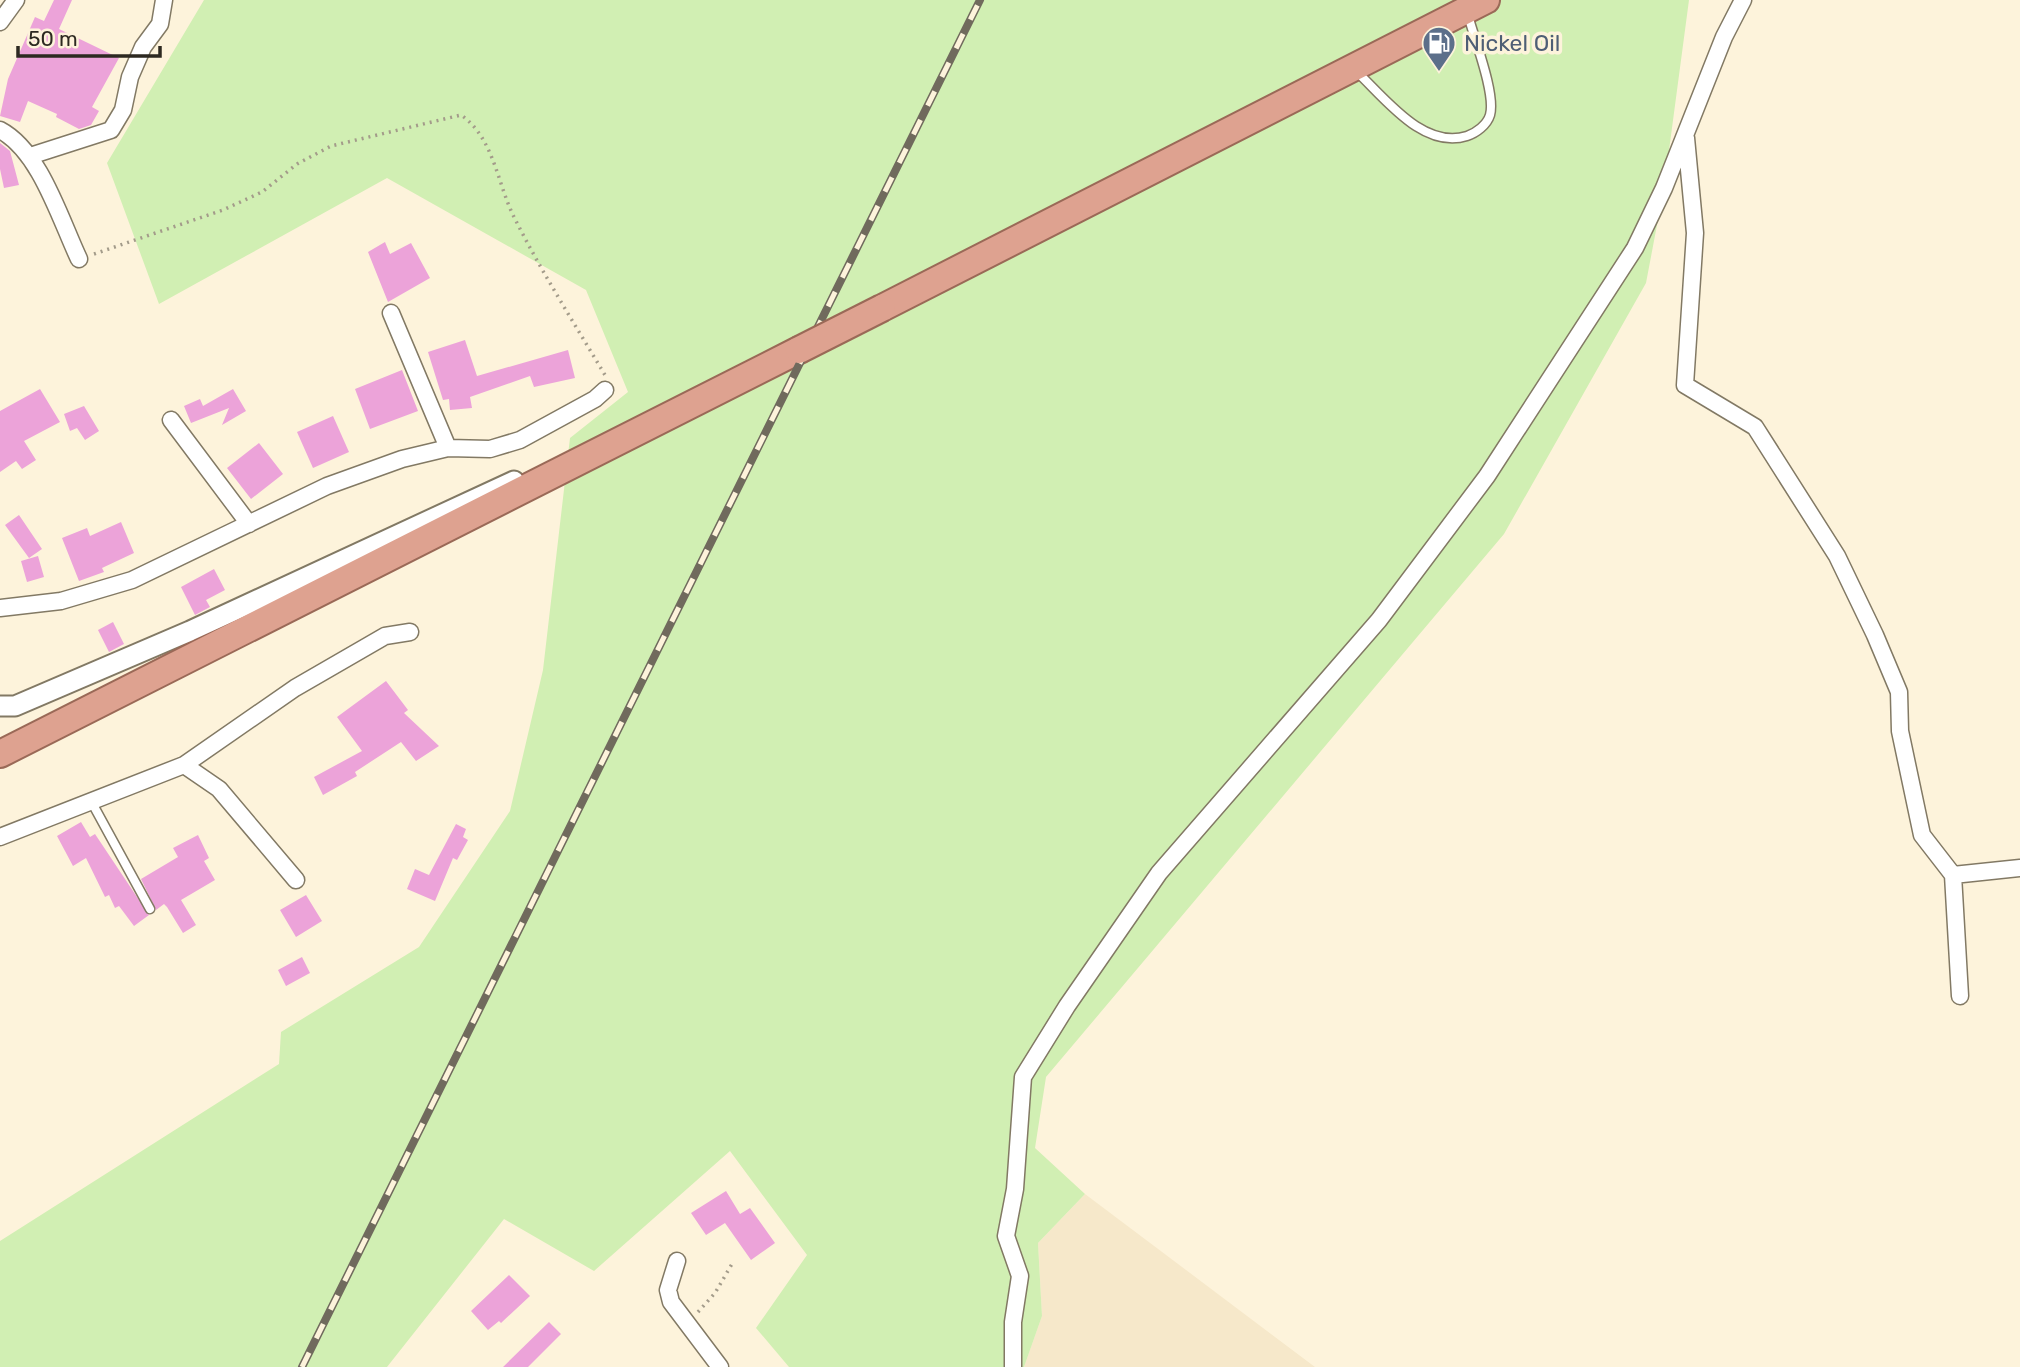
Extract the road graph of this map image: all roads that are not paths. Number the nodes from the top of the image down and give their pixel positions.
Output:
1 (16, 0) edge
2 (164, 0) edge
3 (1743, 0) edge
4 (1477, 5) edge
5 (0, 22) edge
6 (1354, 69) junction
7 (0, 130) edge
8 (1685, 135) junction
9 (30, 156) junction
10 (79, 259) road end
11 (391, 313) dead end
12 (605, 390) road end
13 (171, 419) dead end
14 (616, 441) junction
15 (448, 449) junction
16 (249, 524) junction
17 (0, 608) edge
18 (410, 632) dead end
19 (0, 706) edge
20 (0, 754) edge
21 (184, 765) junction
22 (91, 801) junction
23 (0, 837) edge
24 (2020, 868) edge
25 (1953, 875) junction
26 (296, 880) dead end
27 (150, 909) dead end
28 (1960, 996) dead end
29 (677, 1261) dead end
30 (720, 1367) edge
31 (1013, 1367) edge

1 - 5 street
2 - 9 street
3 - 8 street
4 - 6 highway
4 - 6 lane
6 - 14 highway, bridge
7 - 9 street
8 - 25 street
8 - 31 street
9 - 10 street
11 - 15 street
12 - 15 street
13 - 16 street
14 - 19 street
14 - 20 highway
15 - 16 street
16 - 17 street
18 - 21 street
21 - 22 street
21 - 26 street
22 - 23 street
22 - 27 lane
24 - 25 street
25 - 28 street
29 - 30 street

